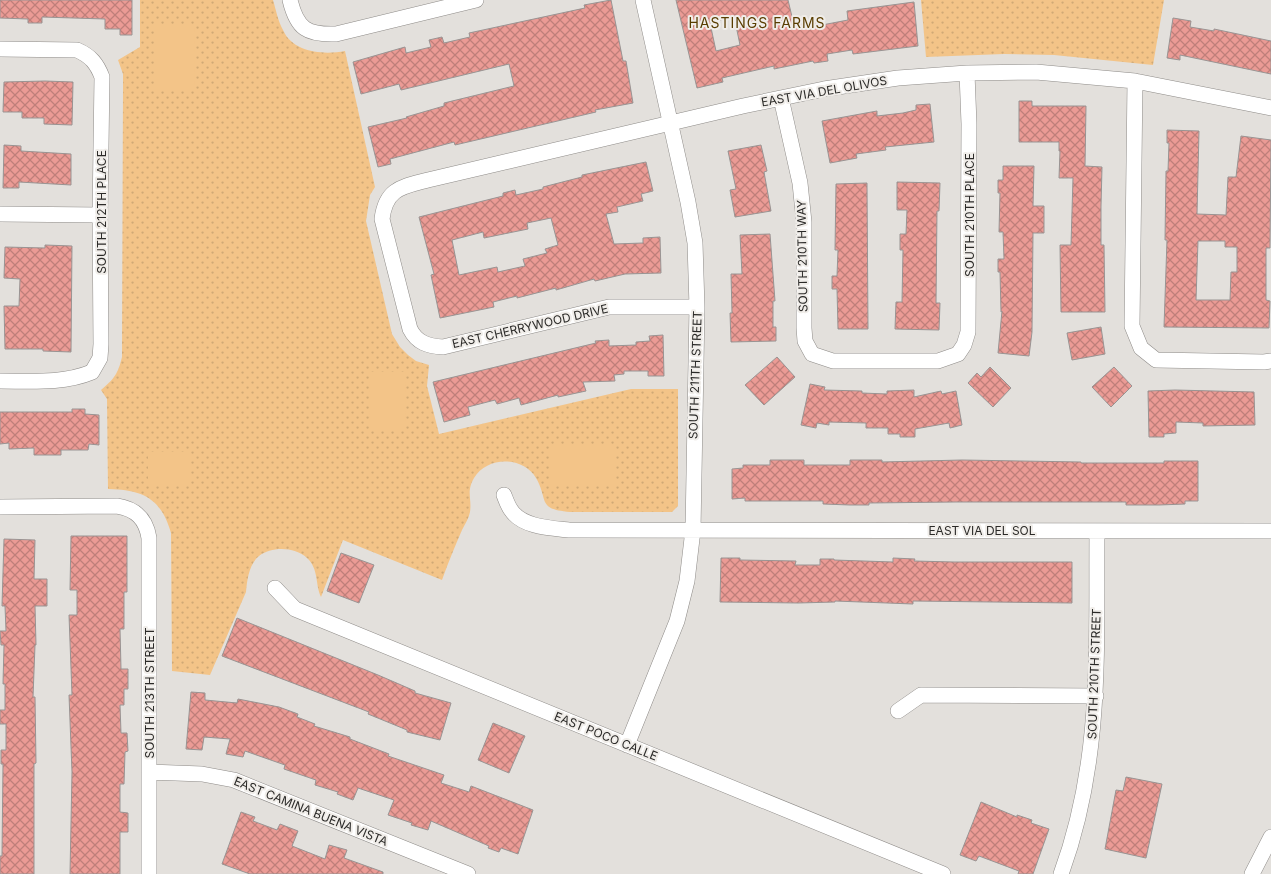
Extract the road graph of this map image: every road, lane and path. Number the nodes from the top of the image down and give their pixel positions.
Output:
1 (290, 0) edge
2 (476, 0) edge
3 (643, 0) edge
4 (0, 49) edge
5 (967, 73) junction
6 (1135, 81) junction
7 (781, 98) junction
8 (1271, 108) edge
9 (670, 123) junction
10 (0, 214) edge
11 (100, 215) junction
12 (697, 307) junction
13 (424, 345) joint
14 (812, 354) joint
15 (1271, 361) edge
16 (0, 380) edge
17 (504, 495) dead end
18 (0, 507) edge
19 (692, 529) junction
20 (1097, 531) junction
21 (1271, 531) edge
22 (275, 588) dead end
23 (1096, 696) junction
24 (898, 711) dead end
25 (627, 745) junction
26 (149, 772) junction
27 (1271, 837) edge
28 (149, 874) edge
29 (468, 874) edge
30 (943, 874) edge
31 (1061, 874) edge
32 (1252, 874) edge

1 - 2 street
3 - 9 street, SOUTH 211TH STREET
4 - 11 street, SOUTH 212TH PLACE
5 - 6 street, EAST VIA DEL OLIVOS
5 - 7 street, EAST VIA DEL OLIVOS
5 - 14 street, SOUTH 210TH PLACE
6 - 8 street, EAST VIA DEL OLIVOS
6 - 15 street
7 - 9 street, EAST VIA DEL OLIVOS
7 - 14 street, SOUTH 210TH WAY
9 - 12 street, SOUTH 211TH STREET
9 - 13 street, EAST VIA DEL OLIVOS
10 - 11 street
11 - 16 street, SOUTH 212TH PLACE
12 - 13 street, EAST CHERRYWOOD DRIVE
12 - 19 street, SOUTH 211TH STREET
17 - 19 street, EAST VIA DEL SOL
18 - 26 street, SOUTH 213TH STREET
19 - 20 street, EAST VIA DEL SOL
19 - 25 street, SOUTH 211TH STREET
20 - 21 street, EAST VIA DEL SOL
20 - 23 street, SOUTH 210TH STREET
22 - 25 street, EAST POCO CALLE
23 - 24 street
23 - 31 street, SOUTH 210TH STREET
25 - 30 street, EAST POCO CALLE
26 - 28 street, SOUTH 213TH STREET
26 - 29 street, EAST CAMINA BUENA VISTA
27 - 32 street

